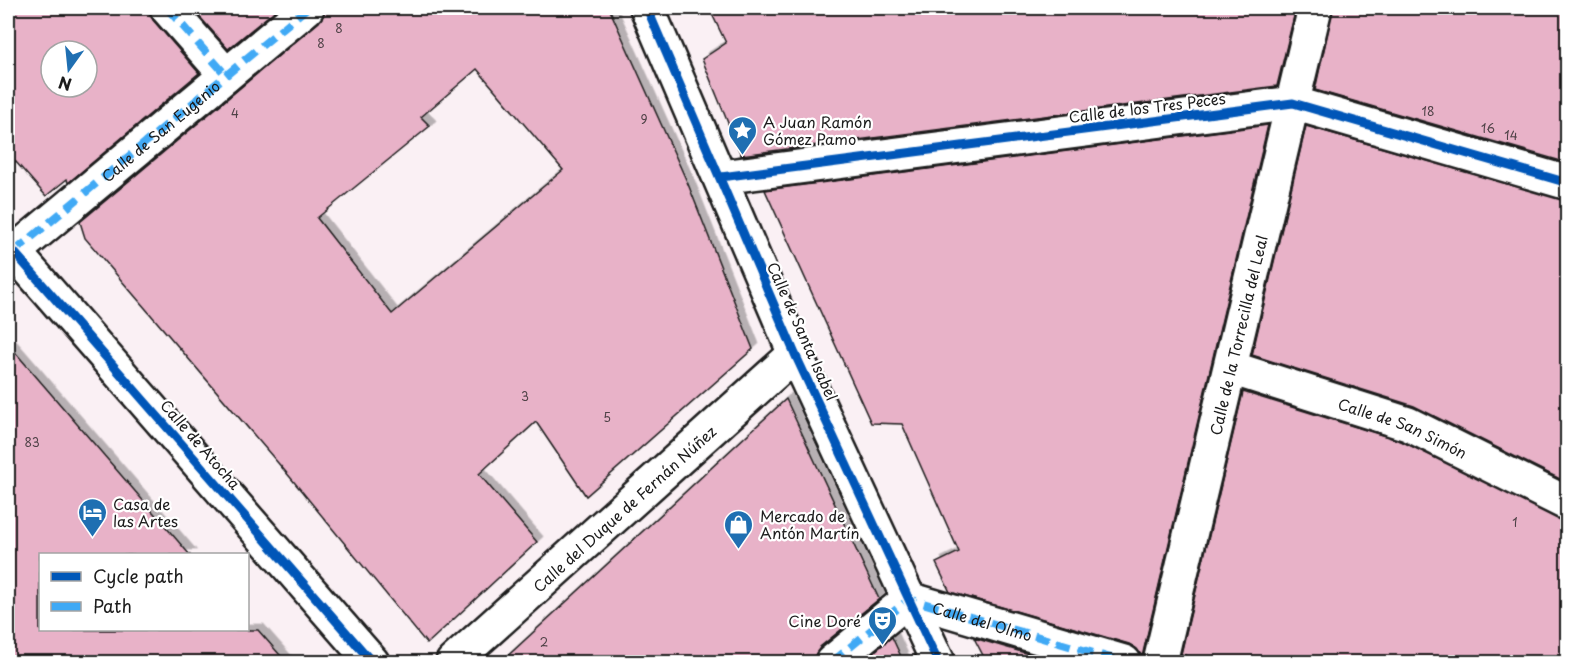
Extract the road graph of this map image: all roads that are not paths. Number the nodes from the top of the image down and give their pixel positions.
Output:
1 (167, 8) edge
2 (307, 8) edge
3 (647, 8) edge
4 (1315, 8) edge
5 (225, 75) junction
6 (1293, 103) junction
7 (721, 177) junction
8 (1568, 183) edge
9 (11, 249) edge
10 (795, 354) junction
11 (1230, 368) junction
12 (1568, 504) edge
13 (909, 599) junction
14 (372, 663) edge
15 (453, 663) edge
16 (832, 663) edge
17 (938, 663) edge
18 (1124, 663) edge
19 (1160, 663) edge

1 - 5 street
2 - 5 street, Calle de San Eugenio
3 - 7 street, Calle de Santa Isabel
4 - 6 street, Calle de la Torrecilla del Leal
5 - 9 street, Calle de San Eugenio
6 - 7 street, Calle de los Tres Peces
6 - 8 street, Calle de los Tres Peces
6 - 11 street, Calle de la Torrecilla del Leal
7 - 10 street, Calle de Santa Isabel
9 - 14 street, Calle de Atocha
10 - 13 street, Calle de Santa Isabel
10 - 15 street, Calle del Duque de Fernán Núñez
11 - 12 street, Calle de San Simón
11 - 19 street, Calle de la Torrecilla del Leal
13 - 16 street
13 - 17 street, Calle de Santa Isabel
13 - 18 street, Calle del Olmo

